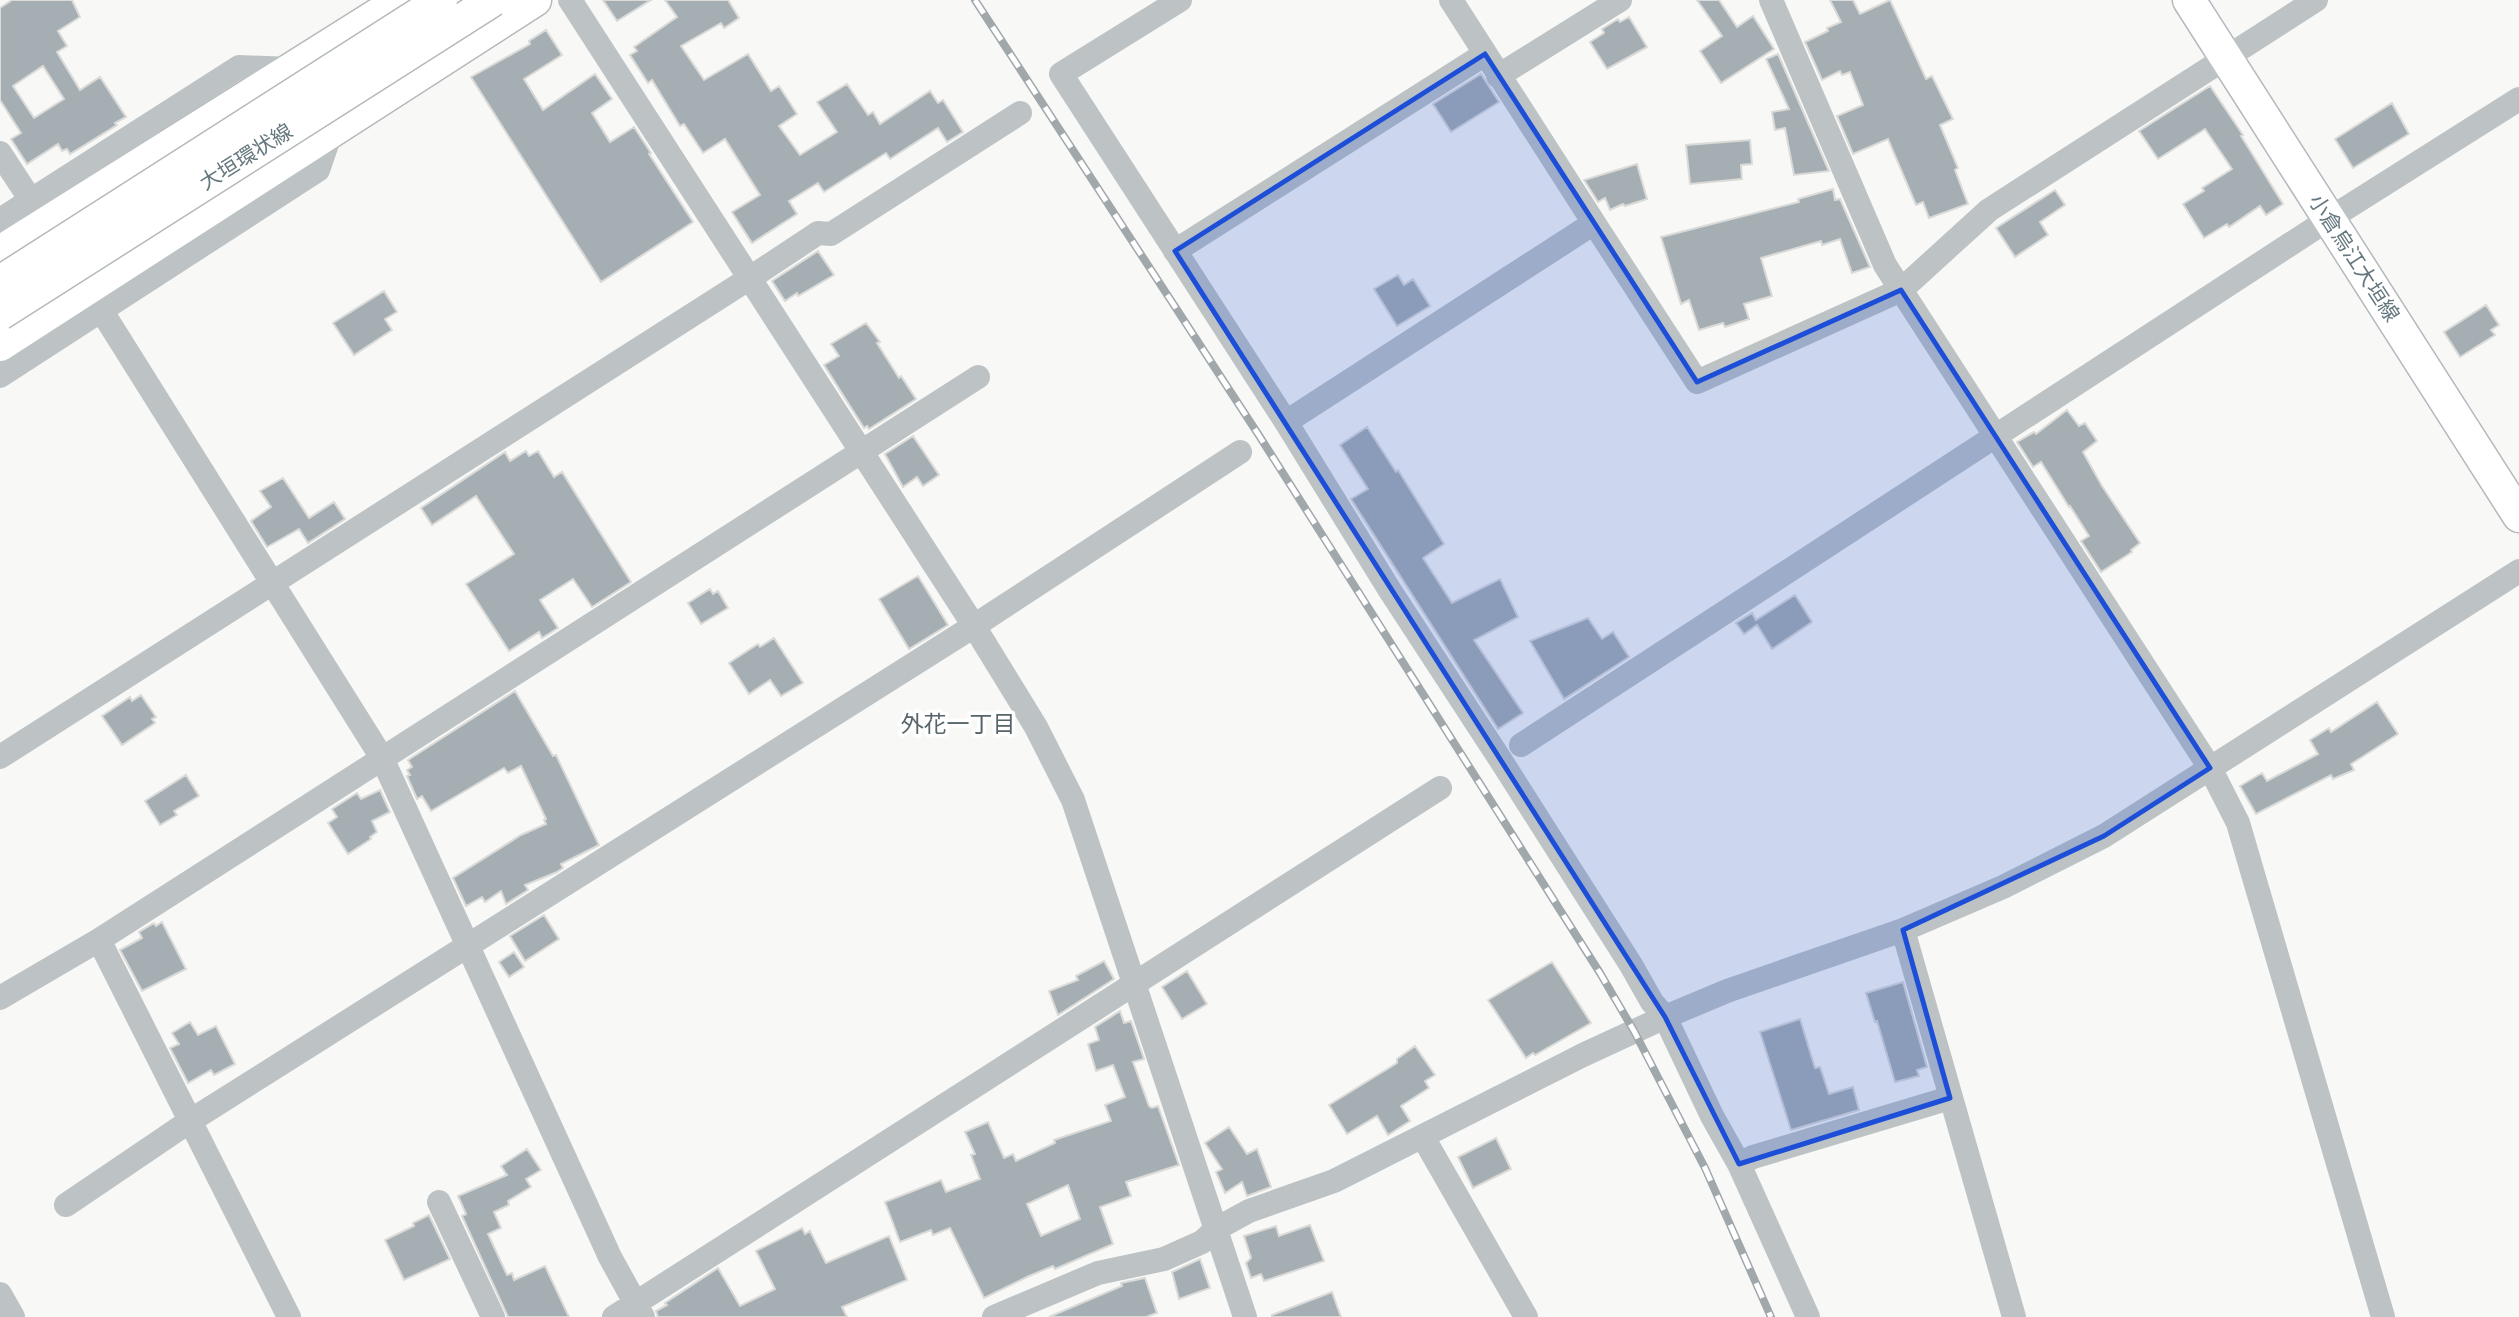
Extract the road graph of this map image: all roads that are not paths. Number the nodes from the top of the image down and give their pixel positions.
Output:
1 (401, 0) edge
2 (442, 0) edge
3 (493, 0) edge
4 (535, 0) edge
5 (570, 0) edge
6 (1180, 0) edge
7 (1451, 0) edge
8 (1620, 0) edge
9 (1771, 0) edge
10 (2189, 0) edge
11 (2316, 0) edge
12 (1485, 54) junction
13 (2226, 58) junction
14 (1498, 75) junction
15 (2519, 99) edge
16 (1020, 113) dead end
17 (0, 153) edge
18 (2329, 219) junction
19 (1594, 223) junction
20 (19, 225) edge
21 (1175, 251) junction
22 (750, 278) junction
23 (0, 282) edge
24 (1901, 290) junction
25 (88, 305) junction
26 (0, 314) edge
27 (0, 345) edge
28 (0, 376) edge
29 (978, 377) dead end
30 (1286, 422) junction
31 (1995, 436) junction
32 (861, 451) junction
33 (1240, 452) dead end
34 (2519, 516) edge
35 (2519, 571) edge
36 (274, 583) junction
37 (974, 626) junction
38 (1521, 745) dead end
39 (0, 757) edge
40 (382, 758) junction
41 (2210, 768) junction
42 (1440, 788) dead end
43 (1903, 930) junction
44 (99, 940) junction
45 (469, 944) junction
46 (1136, 984) junction
47 (0, 998) edge
48 (1665, 1017) junction
49 (1950, 1098) junction
50 (190, 1121) junction
51 (1423, 1137) junction
52 (1739, 1164) junction
53 (439, 1202) dead end
54 (66, 1205) dead end
55 (1216, 1229) junction
56 (0, 1294) edge
57 (640, 1310) edge
58 (13, 1317) edge
59 (289, 1317) edge
60 (493, 1317) edge
61 (614, 1317) edge
62 (994, 1317) edge
63 (1245, 1317) edge
64 (1526, 1317) edge
65 (1808, 1317) edge
66 (2014, 1317) edge
67 (2383, 1317) edge

1 - 20 main road
2 - 23 main road, 大垣環状線, bridge
3 - 26 main road, 大垣環状線, bridge
4 - 25 main road
5 - 22 street
6 - 21 street
7 - 12 street
8 - 14 street
9 - 24 street
10 - 13 main road, 小倉烏江大垣線
11 - 13 street
12 - 14 street
12 - 21 street
13 - 18 main road, 小倉烏江大垣線
13 - 24 street
14 - 19 street
15 - 18 street
16 - 22 street
17 - 20 street
18 - 31 street
18 - 34 main road, 小倉烏江大垣線
19 - 24 street
19 - 30 street
21 - 30 street
22 - 32 street
22 - 36 street
24 - 31 street
25 - 27 main road
25 - 28 street
25 - 36 street
29 - 32 street
30 - 48 street
31 - 38 street
31 - 41 street
32 - 37 street
32 - 40 street
33 - 37 street
35 - 41 street
36 - 39 street
36 - 40 street
37 - 45 street
37 - 46 street
40 - 44 street
40 - 45 street
41 - 43 street
41 - 67 street
42 - 46 street
43 - 48 street
43 - 49 street
44 - 47 street
44 - 50 street
45 - 50 street
45 - 57 street
46 - 55 street
46 - 57 street
48 - 51 street
48 - 52 street
49 - 52 street
49 - 66 street
50 - 54 street
50 - 59 street
51 - 55 street
51 - 64 street
52 - 65 street
53 - 60 street
55 - 62 street
55 - 63 street
56 - 58 street
57 - 61 street

